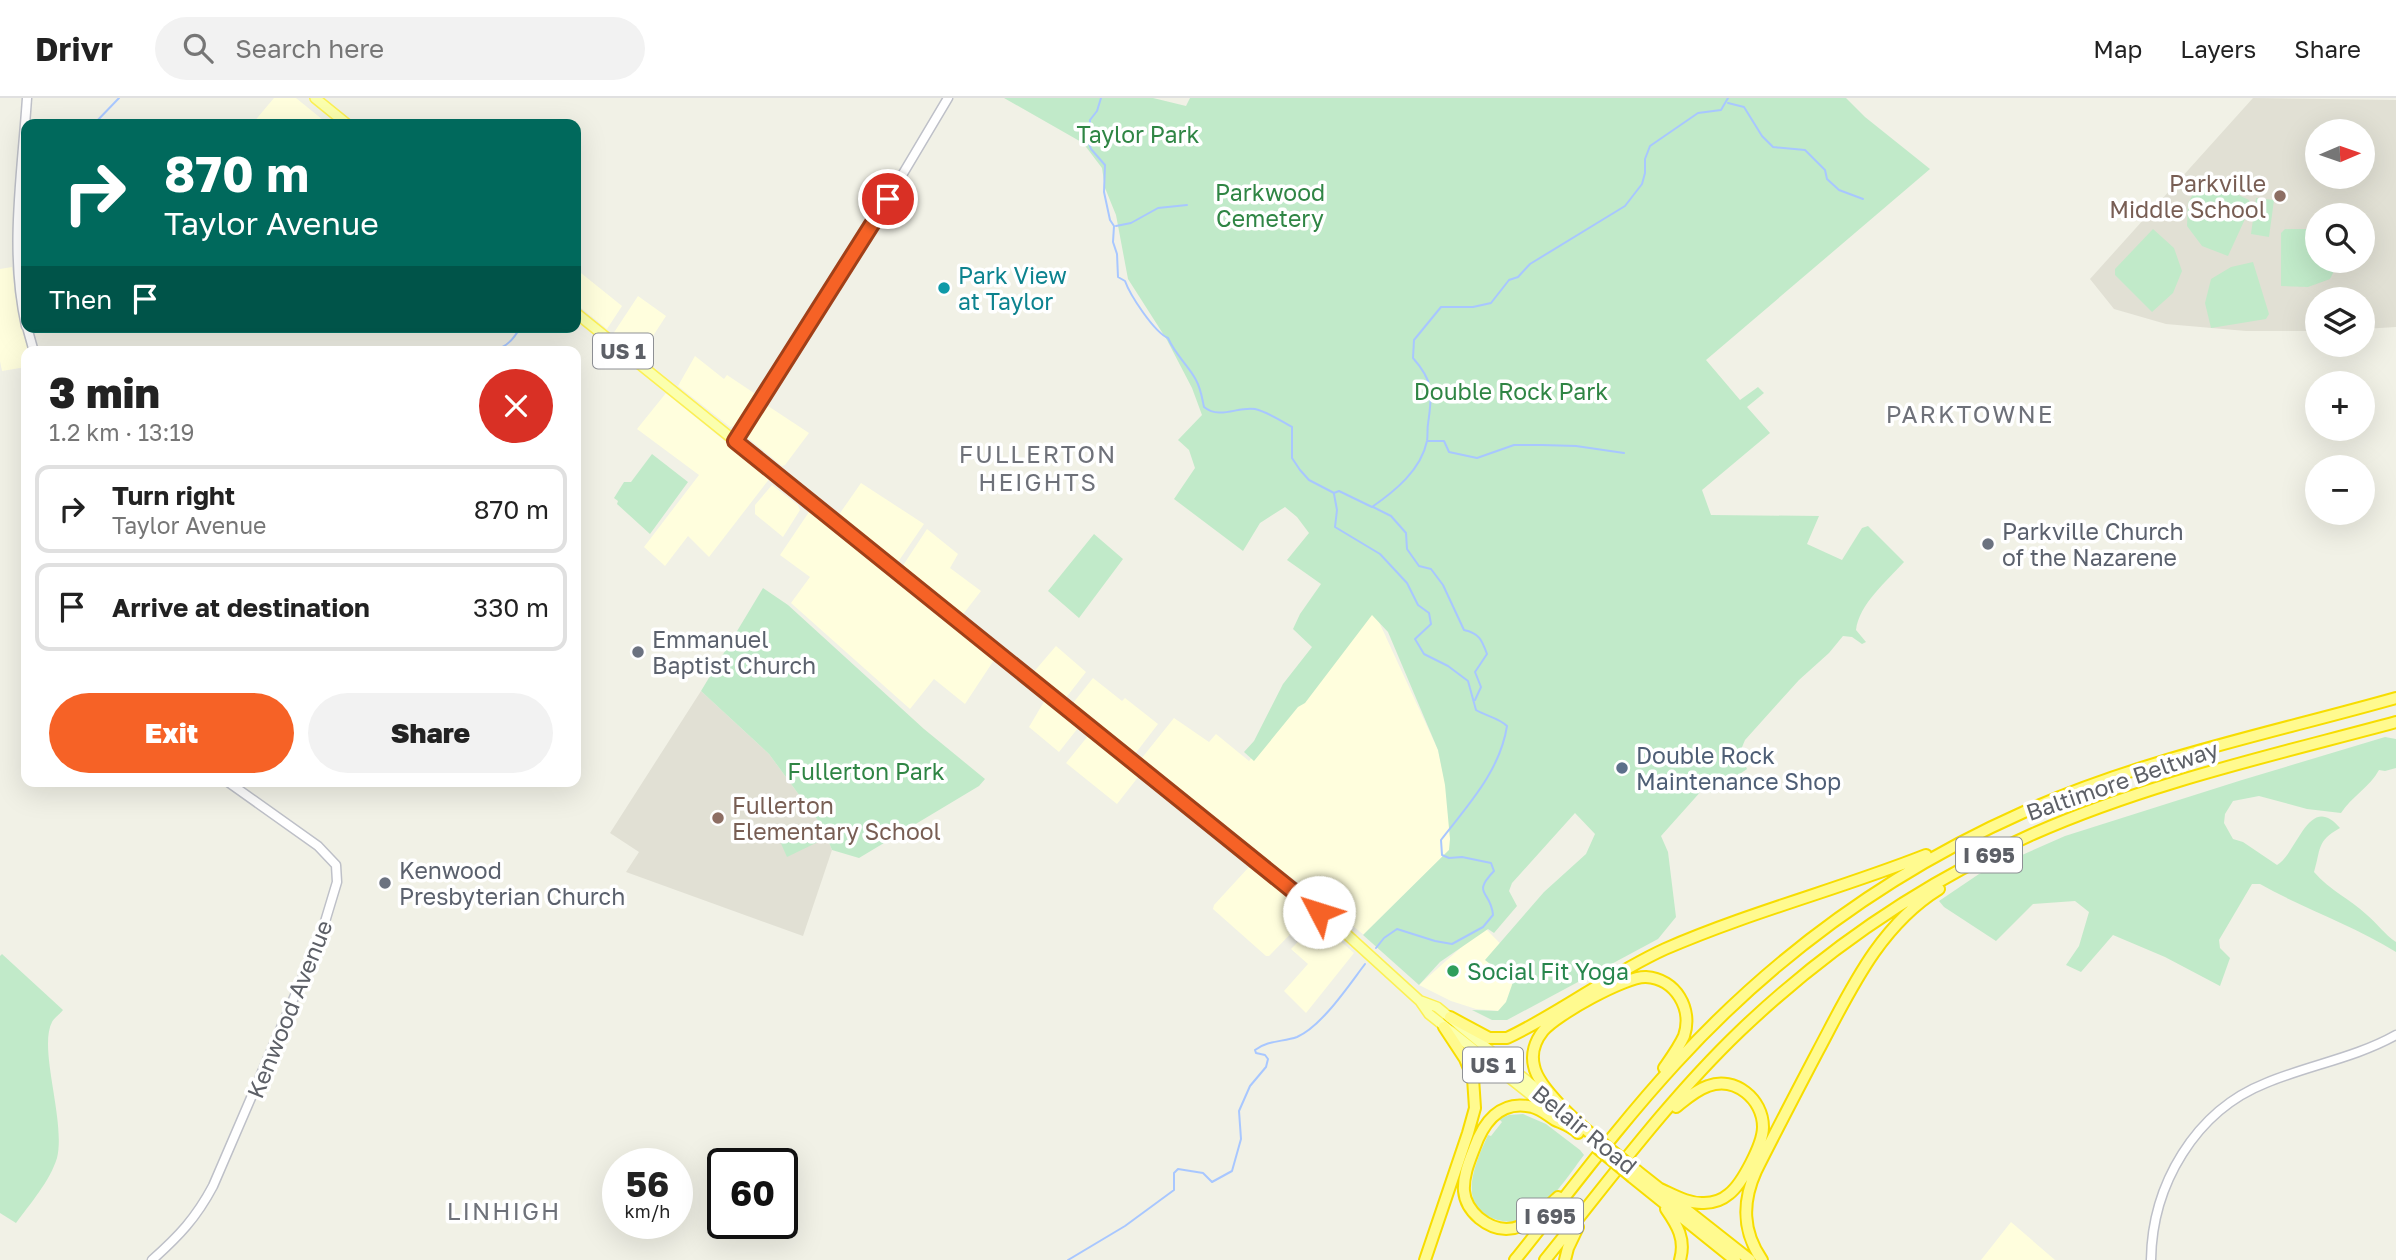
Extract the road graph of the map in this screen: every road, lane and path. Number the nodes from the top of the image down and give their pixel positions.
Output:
1 (27, 98) edge
2 (315, 98) edge
3 (948, 98) edge
4 (26, 119) edge
5 (341, 119) edge
6 (21, 183) edge
7 (21, 301) edge
8 (581, 317) edge
9 (735, 441) junction
10 (2396, 698) edge
11 (2396, 722) edge
12 (235, 787) edge
13 (2074, 817) junction
14 (1958, 843) junction
15 (1341, 893) dead end
16 (1343, 931) junction
17 (1447, 1022) junction
18 (2396, 1035) edge
19 (1637, 1108) junction
20 (1566, 1113) junction
21 (1658, 1122) junction
22 (1570, 1126) junction
23 (1594, 1141) junction
24 (1585, 1171) junction
25 (1597, 1193) junction
26 (1658, 1193) junction
27 (152, 1260) edge
28 (1425, 1260) edge
29 (1515, 1260) edge
30 (1545, 1260) edge
31 (1565, 1260) edge
32 (1680, 1260) edge
33 (1735, 1260) edge
34 (1749, 1260) edge
35 (1762, 1260) edge
36 (2151, 1260) edge

1 - 4 main road
2 - 5 main road
3 - 9 main road
6 - 7 main road
8 - 9 main road, Belair Road / US 1
9 - 16 main road, Belair Road / US 1
10 - 14 highway, Baltimore Beltway / I 695
11 - 13 highway, Baltimore Beltway / I 695
12 - 27 main road, Kenwood Avenue
13 - 21 highway, Baltimore Beltway / I 695
13 - 35 highway
14 - 17 highway
14 - 19 highway, Baltimore Beltway / I 695
15 - 16 main road
16 - 17 main road, Belair Road / US 1
17 - 20 main road, Belair Road / US 1
17 - 22 main road, Belair Road / US 1
17 - 28 highway
18 - 36 main road
19 - 20 highway
19 - 24 highway, Baltimore Beltway / I 695
20 - 23 highway, Belair Road / US 1
21 - 25 highway, Baltimore Beltway / I 695
21 - 26 highway
22 - 23 highway, Belair Road / US 1
22 - 24 highway
23 - 26 highway, Belair Road / US 1, bridge
24 - 29 highway, Baltimore Beltway / I 695
25 - 30 highway, Baltimore Beltway / I 695
25 - 31 highway
26 - 32 highway
26 - 33 highway, Belair Road / US 1
26 - 34 highway, Belair Road / US 1

